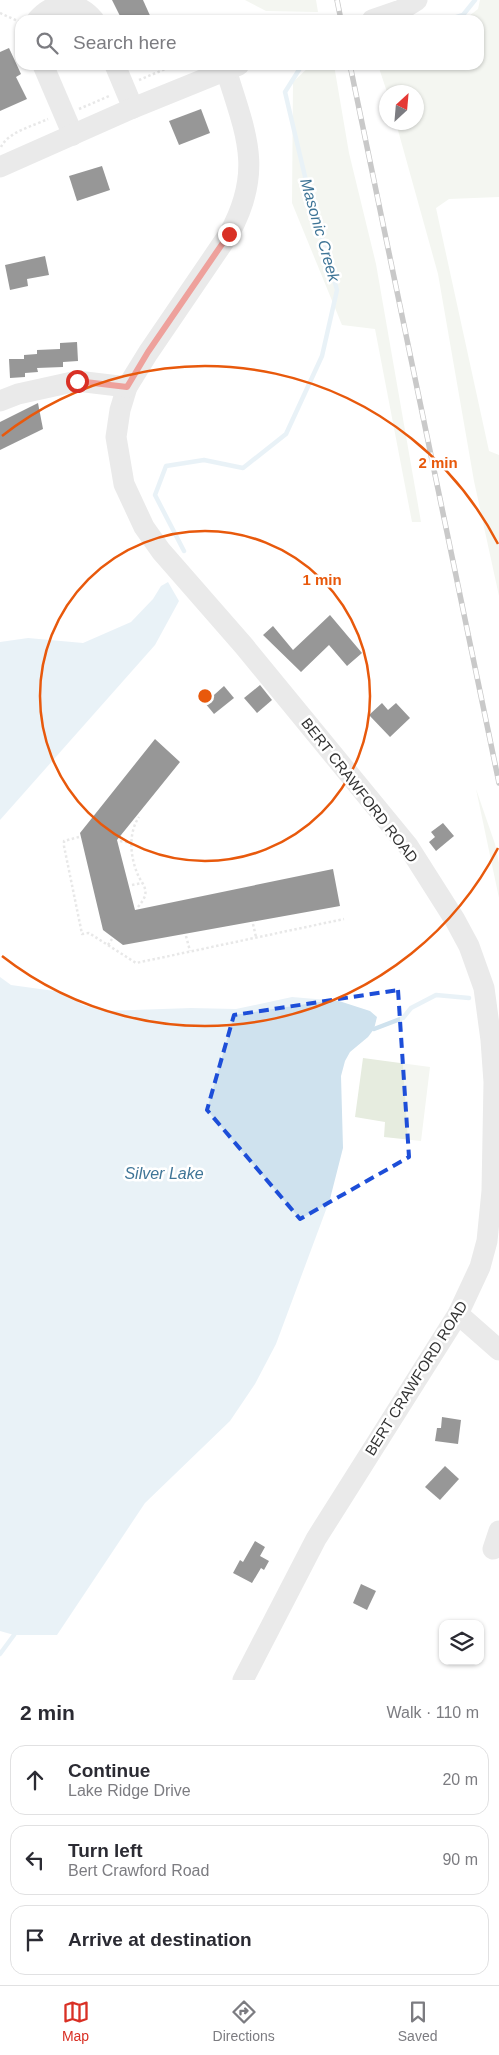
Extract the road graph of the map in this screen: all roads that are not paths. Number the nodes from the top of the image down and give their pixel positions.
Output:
1 (417, 0) edge
2 (42, 15) edge
3 (90, 15) edge
4 (386, 15) edge
5 (46, 70) edge
6 (117, 70) edge
7 (228, 70) edge
8 (233, 70) edge
9 (133, 108) junction
10 (73, 135) junction
11 (0, 167) edge
12 (127, 387) junction
13 (0, 401) edge
14 (458, 1314) junction
15 (499, 1350) edge
16 (243, 1680) edge

1 - 4 street
2 - 3 street
5 - 10 street
6 - 9 street
7 - 9 street
8 - 12 street, BERT CRAWFORD ROAD
9 - 10 street
10 - 11 street
12 - 13 street
12 - 14 street, BERT CRAWFORD ROAD
14 - 15 street
14 - 16 street, BERT CRAWFORD ROAD

